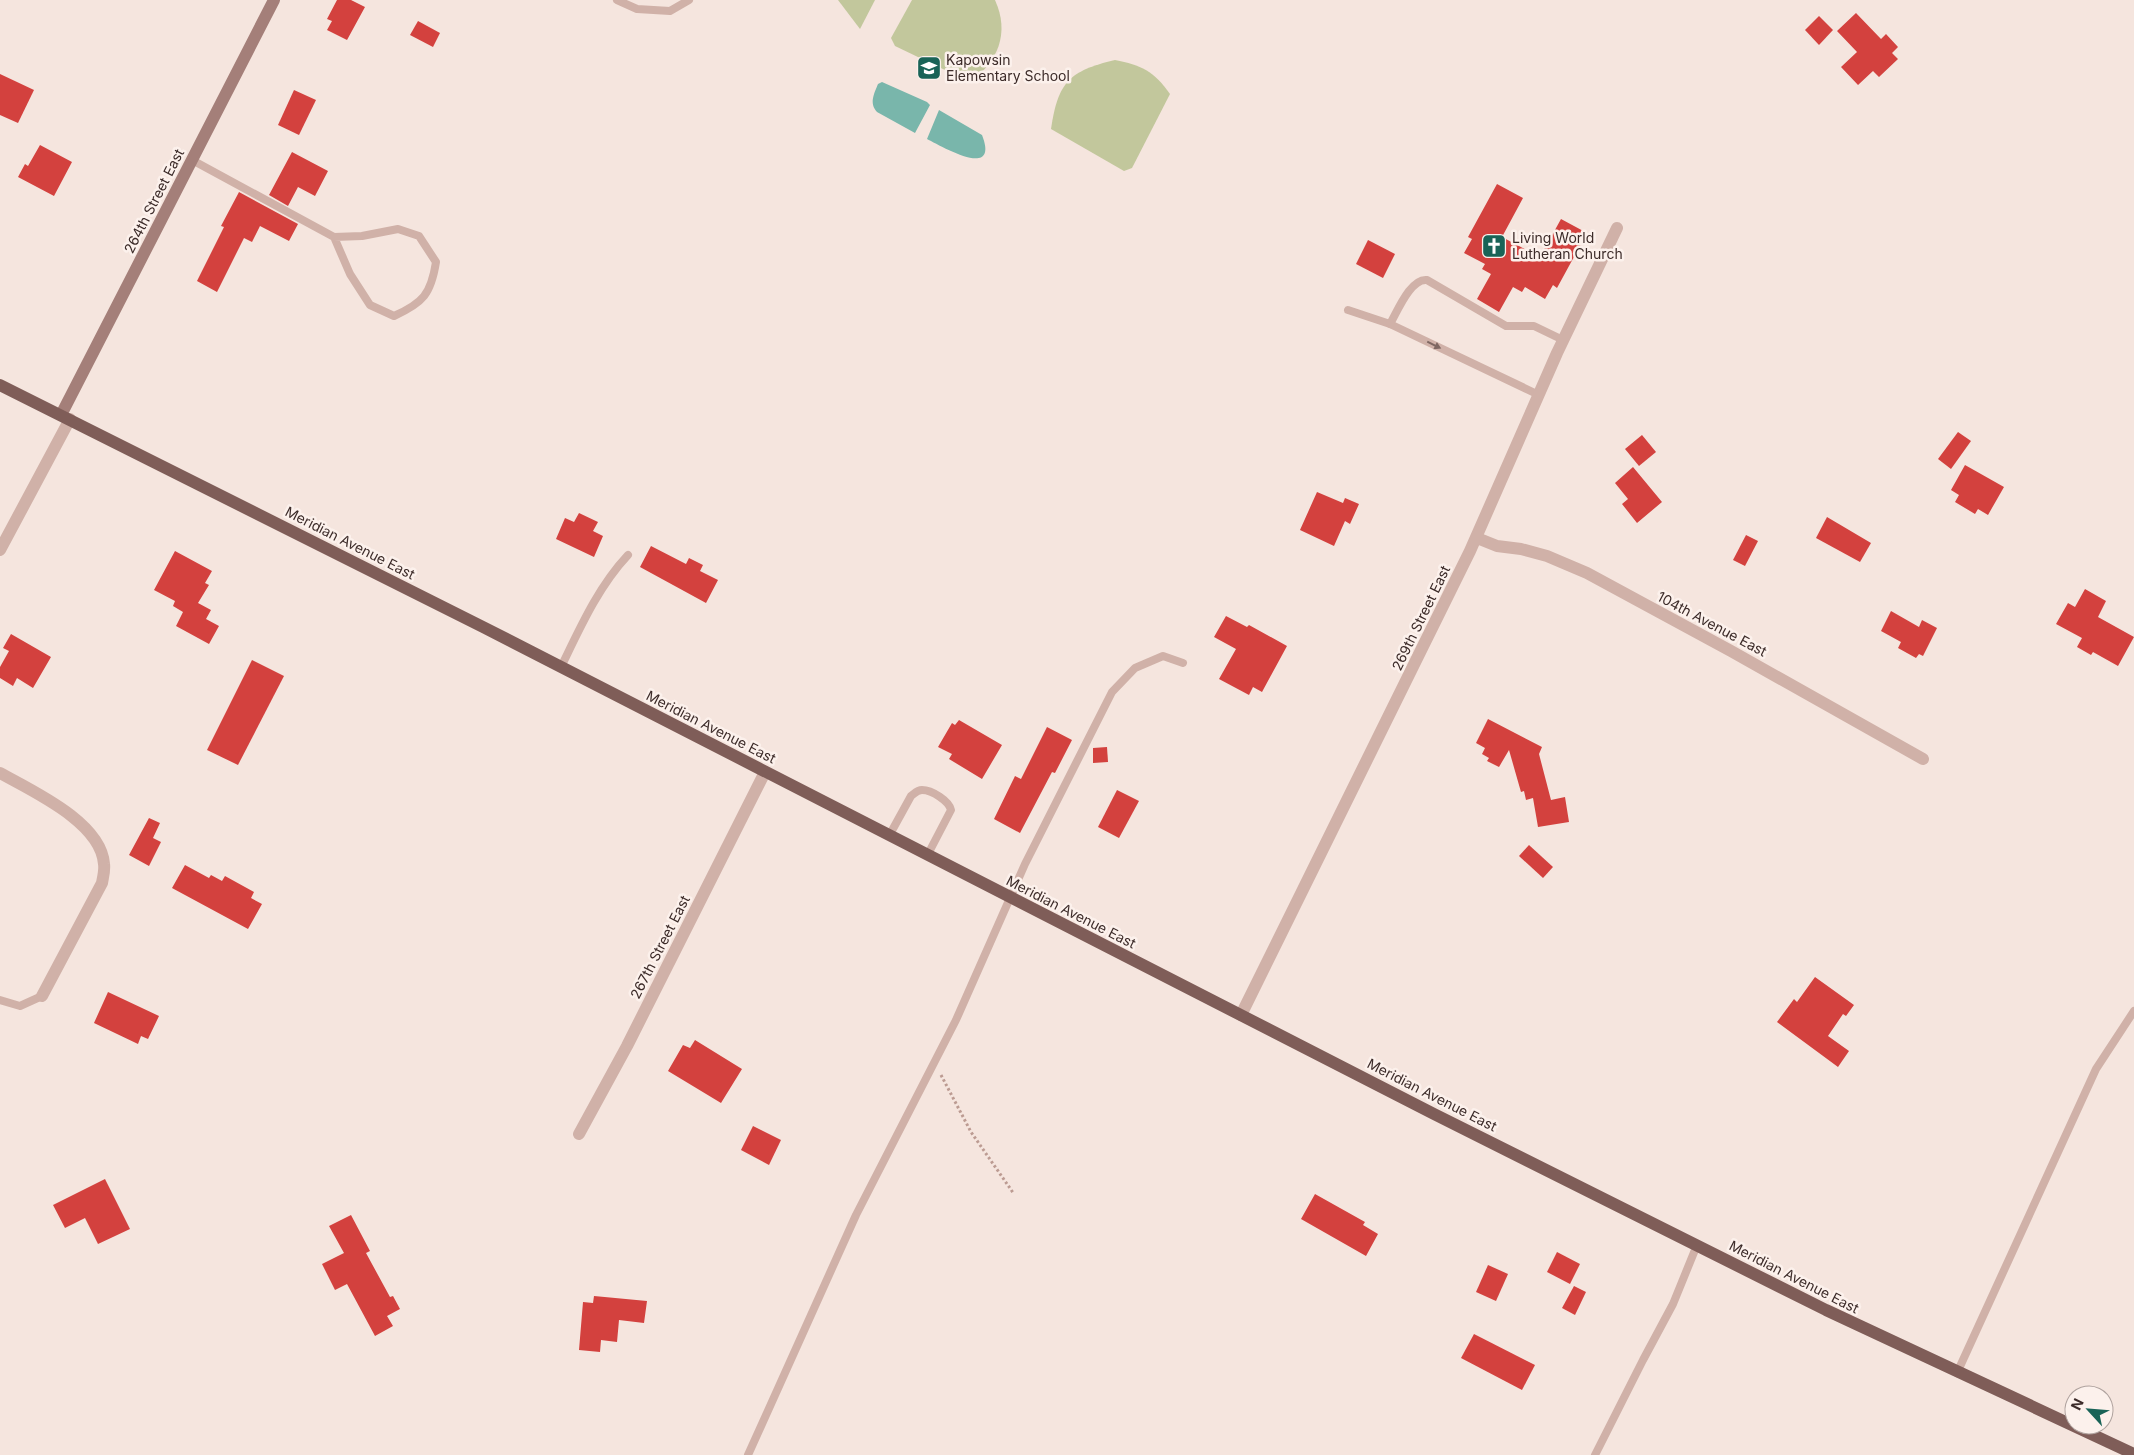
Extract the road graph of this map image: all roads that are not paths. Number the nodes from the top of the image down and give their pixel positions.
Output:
1 (274, 0) edge
2 (617, 0) edge
3 (689, 0) edge
4 (192, 160) junction
5 (1617, 228) dead end
6 (334, 237) junction
7 (1348, 310) dead end
8 (1390, 324) junction
9 (1564, 340) junction
10 (0, 385) edge
11 (1539, 395) junction
12 (65, 417) junction
13 (1477, 538) junction
14 (0, 550) edge
15 (628, 555) dead end
16 (1183, 663) dead end
17 (561, 667) junction
18 (1923, 759) dead end
19 (765, 772) junction
20 (0, 773) edge
21 (888, 836) junction
22 (927, 856) junction
23 (1010, 898) junction
24 (42, 996) joint
25 (0, 1000) edge
26 (2134, 1011) edge
27 (1241, 1015) junction
28 (579, 1134) dead end
29 (1697, 1245) junction
30 (1957, 1373) junction
31 (2134, 1454) edge
32 (748, 1455) edge
33 (1596, 1455) edge

1 - 4 street, 264th Street East
2 - 3 lane
4 - 6 lane
4 - 12 street, 264th Street East
5 - 9 street, 269th Street East
6 - 6 lane
7 - 8 lane
8 - 9 lane
8 -> 11 lane
9 - 11 street, 269th Street East
10 - 12 main road, Meridian Avenue East
11 - 13 street, 269th Street East
12 - 14 street
12 - 17 main road, Meridian Avenue East
13 - 18 street, 104th Avenue East
13 - 27 street, 269th Street East
15 - 17 lane
16 - 23 lane
17 - 19 main road, Meridian Avenue East
19 - 21 main road, Meridian Avenue East
19 - 28 street, 267th Street East
20 - 24 street
21 - 22 main road, Meridian Avenue East
21 - 22 lane
22 - 23 main road, Meridian Avenue East
23 - 27 main road, Meridian Avenue East
23 - 32 lane
24 - 25 lane
26 - 30 lane
27 - 29 main road, Meridian Avenue East
29 - 30 main road, Meridian Avenue East
29 - 33 lane
30 - 31 main road, Meridian Avenue East

